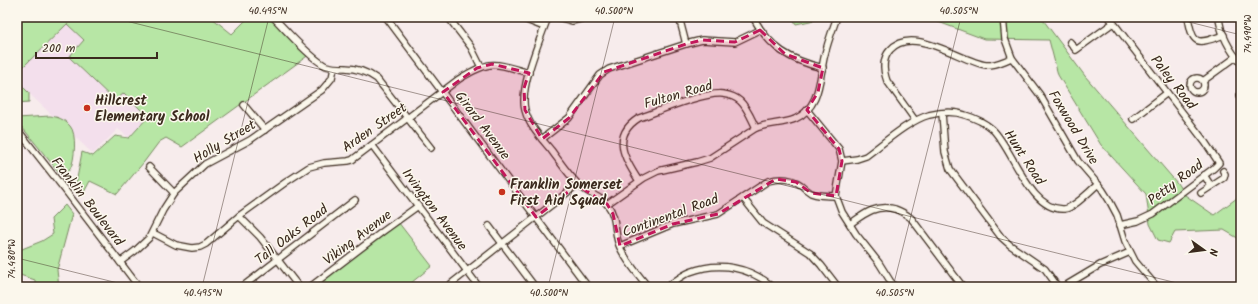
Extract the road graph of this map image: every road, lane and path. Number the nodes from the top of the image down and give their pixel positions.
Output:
1 (273, 17) edge
2 (386, 17) edge
3 (448, 17) edge
4 (519, 17) edge
5 (548, 17) edge
6 (557, 17) edge
7 (588, 17) edge
8 (679, 17) edge
9 (753, 17) edge
10 (837, 17) edge
11 (1004, 17) edge
12 (1109, 17) edge
13 (1188, 17) edge
14 (1219, 17) edge
15 (1113, 22) junction
16 (544, 27) junction
17 (760, 30) junction
18 (1224, 35) junction
19 (1070, 42) dead end
20 (686, 44) junction
21 (1236, 57) junction
22 (1012, 58) junction
23 (1241, 63) edge
24 (481, 67) junction
25 (334, 68) junction
26 (823, 68) junction
27 (529, 73) junction
28 (1203, 81) dead end
29 (1241, 91) edge
30 (443, 92) junction
31 (1167, 93) junction
32 (1241, 100) edge
33 (244, 105) dead end
34 (807, 110) junction
35 (942, 113) junction
36 (408, 119) junction
37 (1133, 119) dead end
38 (915, 120) junction
39 (756, 128) junction
40 (17, 130) edge
41 (265, 130) junction
42 (542, 139) junction
43 (372, 145) junction
44 (431, 148) dead end
45 (842, 161) junction
46 (1219, 163) joint
47 (149, 167) dead end
48 (1223, 171) dead end
49 (1204, 176) junction
50 (639, 181) junction
51 (578, 184) junction
52 (1098, 184) junction
53 (1211, 186) junction
54 (174, 193) junction
55 (1201, 193) dead end
56 (836, 196) junction
57 (743, 198) junction
58 (355, 200) dead end
59 (607, 204) junction
60 (418, 206) junction
61 (239, 216) junction
62 (536, 218) junction
63 (850, 224) junction
64 (1120, 225) junction
65 (489, 226) dead end
66 (152, 233) junction
67 (502, 244) junction
68 (620, 246) junction
69 (1130, 252) junction
70 (278, 260) junction
71 (120, 262) junction
72 (467, 272) junction
73 (139, 287) edge
74 (242, 287) edge
75 (299, 287) edge
76 (310, 287) edge
77 (447, 287) edge
78 (479, 287) edge
79 (534, 287) edge
80 (588, 287) edge
81 (648, 287) edge
82 (667, 287) edge
83 (773, 287) edge
84 (838, 287) edge
85 (894, 287) edge
86 (963, 287) edge
87 (1058, 287) edge
88 (1063, 287) edge
89 (1157, 287) edge

1 - 25 street
2 - 30 street, Girard Avenue
3 - 24 street
4 - 16 street
5 - 16 street
6 - 7 street
8 - 20 street
9 - 17 street
10 - 26 street
11 - 22 street, Foxwood Drive
12 - 15 street, Paley Road
13 - 18 street
14 - 18 street
15 - 19 street
15 - 31 street, Paley Road
16 - 27 street
17 - 20 street
17 - 26 street
18 - 21 street
20 - 42 street
21 - 23 street
21 - 28 street
22 - 38 street
22 - 52 street, Foxwood Drive
24 - 27 street, Arden Street
24 - 30 street, Arden Street
25 - 36 street
25 - 41 street, Holly Street
26 - 34 street
27 - 42 street
29 - 32 street
30 - 36 street, Arden Street
30 - 62 street, Girard Avenue
31 - 37 street
31 - 46 street, Paley Road
33 - 41 street
34 - 39 street
34 - 45 street
35 - 38 street, Hunt Road
35 - 52 street, Hunt Road
35 - 87 street
36 - 43 street, Arden Street
36 - 44 street
38 - 45 street, Hunt Road
39 - 50 street
39 - 50 street, Fulton Road
40 - 71 street, Franklin Boulevard
41 - 54 street, Holly Street
42 - 51 street
43 - 60 street, Irvington Avenue
43 - 61 street, Arden Street
45 - 56 street
46 - 49 street, Petty Road
47 - 54 street
48 - 53 street
49 - 53 street
49 - 64 street, Petty Road
50 - 59 street
51 - 59 street
51 - 62 street
52 - 64 street, Foxwood Drive
53 - 55 street
54 - 66 street, Holly Street
56 - 57 street, Continental Road
56 - 63 street
57 - 68 street, Continental Road
57 - 84 street
58 - 70 street, Tall Oaks Road
59 - 68 street
60 - 72 street, Irvington Avenue
60 - 76 street, Viking Avenue
61 - 66 street, Arden Street
61 - 70 street
62 - 67 street
62 - 80 street, Girard Avenue
63 - 85 street
63 - 86 street
64 - 69 street, Foxwood Drive
65 - 67 street
66 - 71 street, Holly Street
67 - 72 street
67 - 79 street
68 - 81 street
69 - 88 street
69 - 89 street, Foxwood Drive
70 - 74 street, Tall Oaks Road
70 - 75 street
71 - 73 street, Franklin Boulevard
72 - 77 street
72 - 78 street, Irvington Avenue
82 - 83 street

